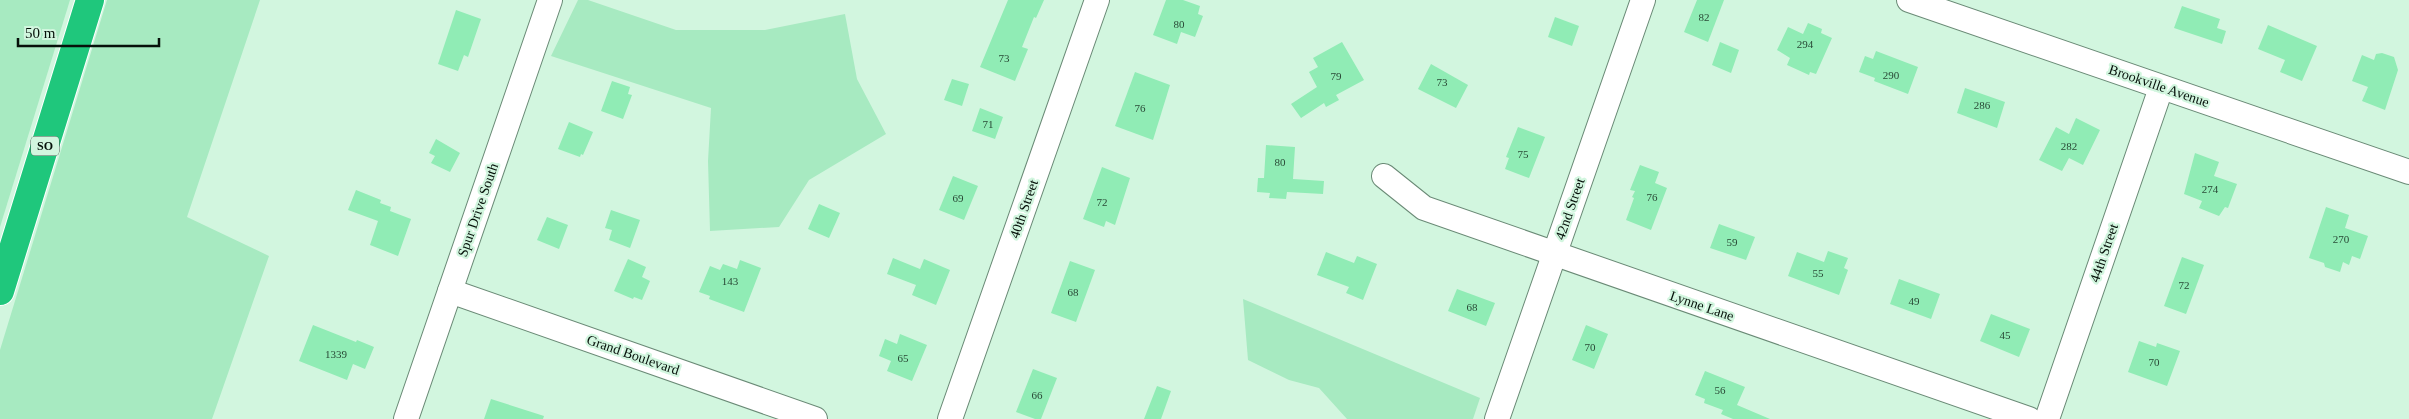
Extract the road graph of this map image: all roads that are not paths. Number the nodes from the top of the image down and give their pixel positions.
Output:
1 (90, 0) edge
2 (550, 0) edge
3 (1097, 0) edge
4 (1643, 0) edge
5 (1909, 0) edge
6 (2162, 88) junction
7 (2409, 172) edge
8 (1384, 176) dead end
9 (1554, 255) junction
10 (0, 291) edge
11 (450, 291) junction
12 (406, 419) edge
13 (815, 419) edge
14 (950, 419) edge
15 (1497, 419) edge
16 (2029, 419) edge
17 (2047, 419) edge

1 - 10 highway, SO
2 - 11 street, Spur Drive South
3 - 14 street, 40th Street
4 - 9 street, 42nd Street
5 - 6 street, Brookville Avenue
6 - 7 street, Brookville Avenue
6 - 17 street, 44th Street
8 - 9 street, Lynne Lane
9 - 15 street, 42nd Street
9 - 16 street, Lynne Lane
11 - 12 street, Spur Drive South
11 - 13 street, Grand Boulevard

